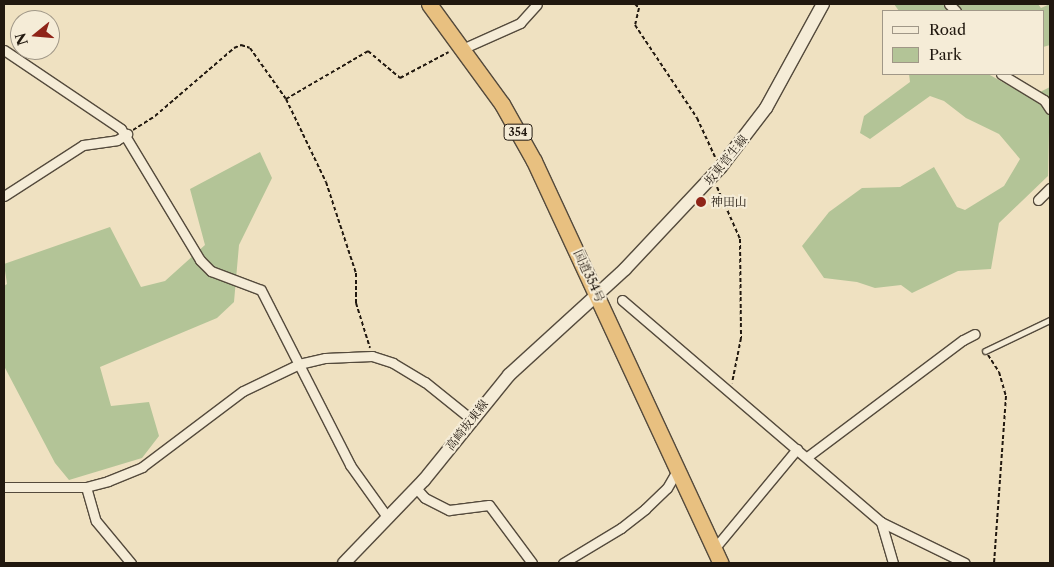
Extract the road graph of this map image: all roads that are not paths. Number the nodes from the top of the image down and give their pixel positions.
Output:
1 (429, 4) edge
2 (537, 4) edge
3 (823, 4) edge
4 (462, 49) junction
5 (4, 50) edge
6 (1003, 75) edge
7 (1050, 108) edge
8 (127, 134) junction
9 (1050, 188) edge
10 (4, 196) edge
11 (1038, 200) dead end
12 (597, 293) junction
13 (622, 300) dead end
14 (1050, 320) edge
15 (975, 334) dead end
16 (985, 350) road end
17 (299, 364) junction
18 (471, 419) junction
19 (797, 449) junction
20 (807, 458) junction
21 (678, 469) junction
22 (4, 487) edge
23 (86, 487) junction
24 (416, 488) junction
25 (388, 518) junction
26 (881, 522) junction
27 (714, 549) junction
28 (131, 563) edge
29 (344, 563) edge
30 (532, 563) edge
31 (563, 563) edge
32 (721, 563) edge
33 (893, 563) edge
34 (965, 563) edge

1 - 4 highway, 国道354号 / 354
2 - 4 street
3 - 12 main road, 坂東菅生線
4 - 12 highway, 国道354号 / 354
5 - 8 street
6 - 7 street
8 - 10 street
8 - 17 street
9 - 11 street
12 - 18 main road, 高崎坂東線
12 - 21 highway, 国道354号 / 354
13 - 19 street
14 - 16 lane
15 - 20 street
17 - 18 street
17 - 23 street
17 - 25 street
18 - 24 main road, 高崎坂東線
19 - 20 street
19 - 27 street
20 - 26 street
21 - 27 highway, 国道354号 / 354
21 - 31 street
22 - 23 street
23 - 28 street
24 - 25 main road, 高崎坂東線
24 - 30 street
25 - 29 main road, 高崎坂東線
26 - 33 street
26 - 34 street
27 - 32 highway, 国道354号 / 354

